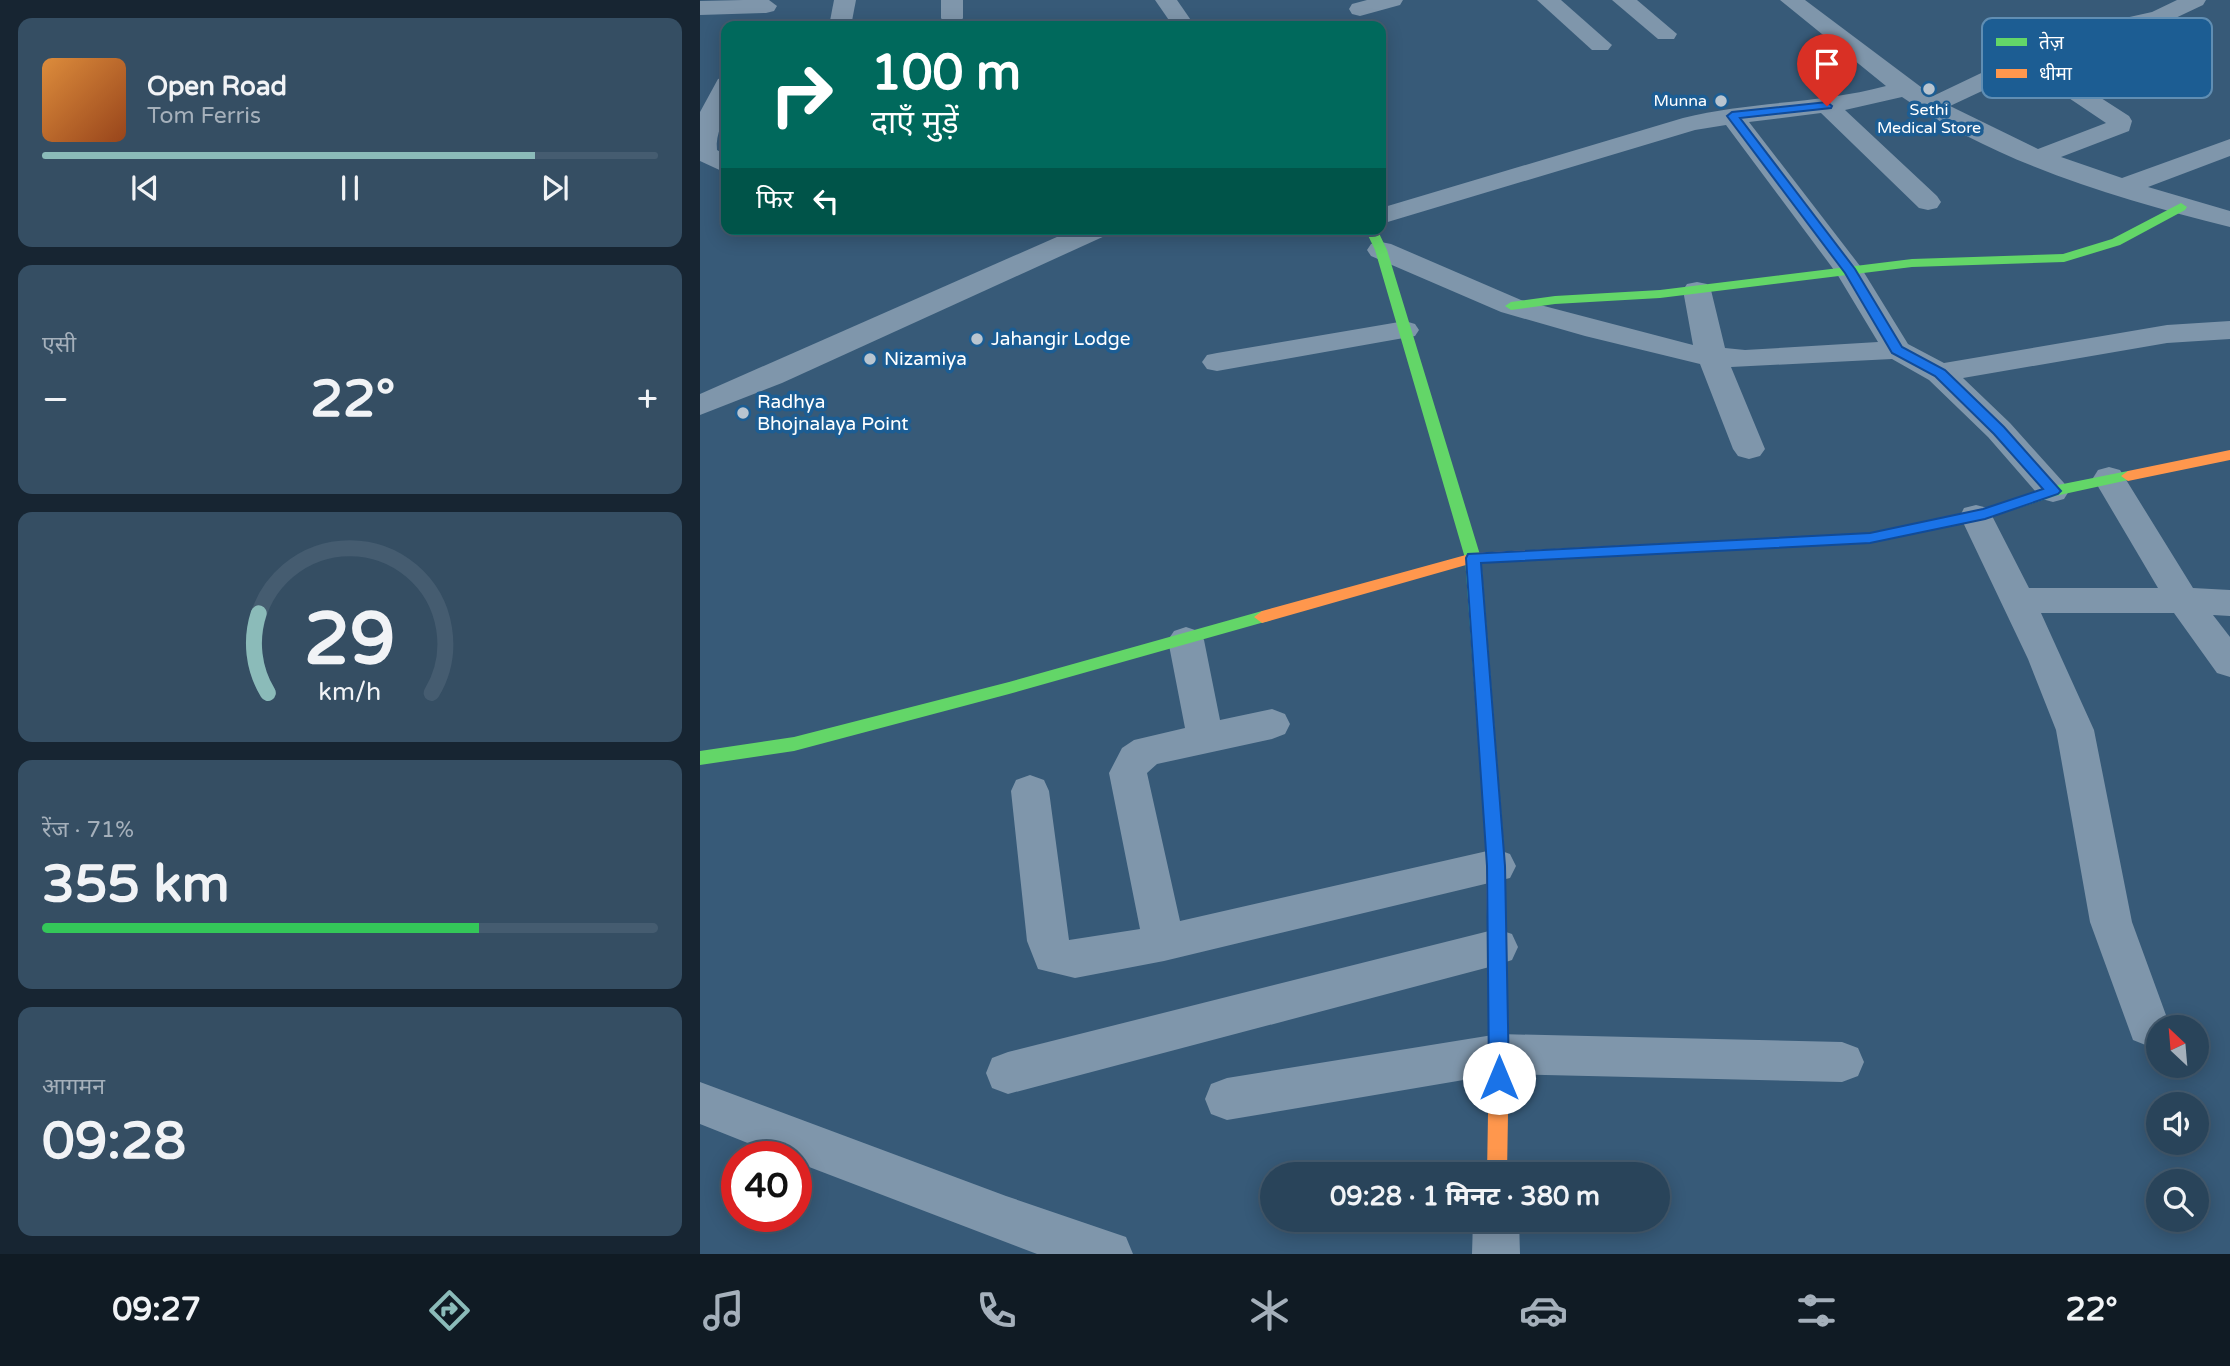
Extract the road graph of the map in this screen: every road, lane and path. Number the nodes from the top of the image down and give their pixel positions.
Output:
1 (845, 0) edge
2 (1166, 0) edge
3 (1392, 0) edge
4 (1548, 0) edge
5 (1623, 0) edge
6 (1791, 0) edge
7 (2195, 0) edge
8 (772, 3) edge
9 (700, 8) edge
10 (1360, 9) dead end
11 (2155, 18) edge
12 (757, 21) edge
13 (841, 21) edge
14 (1181, 21) edge
15 (1666, 34) dead end
16 (1600, 45) dead end
17 (1982, 82) edge
18 (1906, 88) junction
19 (721, 95) edge
20 (2085, 98) edge
21 (1933, 105) junction
22 (1827, 106) junction
23 (1732, 116) junction
24 (2230, 147) edge
25 (2039, 157) junction
26 (710, 158) edge
27 (2120, 188) junction
28 (1928, 202) dead end
29 (2181, 207) junction
30 (1386, 215) edge
31 (2230, 219) edge
32 (1084, 235) edge
33 (1376, 240) edge
34 (1850, 272) junction
35 (1697, 290) junction
36 (1511, 306) junction
37 (1405, 330) junction
38 (2230, 330) edge
39 (1897, 350) junction
40 (1712, 356) junction
41 (1217, 362) dead end
42 (1940, 373) junction
43 (700, 405) edge
44 (1749, 449) dead end
45 (2230, 455) edge
46 (2109, 478) junction
47 (2053, 491) junction
48 (1976, 516) junction
49 (1473, 558) junction
50 (2183, 600) junction
51 (2018, 601) junction
52 (2230, 603) edge
53 (1186, 640) junction
54 (2230, 663) edge
55 (1272, 724) dead end
56 (1205, 737) junction
57 (700, 758) edge
58 (1030, 792) dead end
59 (1496, 866) junction
60 (1164, 943) junction
61 (1497, 947) junction
62 (2146, 1021) edge
63 (1499, 1054) junction
64 (1842, 1062) dead end
65 (1008, 1073) dead end
66 (1227, 1099) dead end
67 (700, 1103) edge
68 (1497, 1162) edge
69 (1496, 1232) edge
70 (1109, 1254) edge
71 (1496, 1254) edge

1 - 13 street
2 - 14 street
3 - 10 street
4 - 16 street
5 - 15 street
6 - 18 street
7 - 11 street
8 - 9 street
8 - 12 street
17 - 21 street
18 - 21 street
18 - 22 street
19 - 26 street
20 - 25 street
21 - 25 street
22 - 23 street
22 - 28 street
23 - 30 street
23 - 34 street
24 - 27 street
25 - 27 street
27 - 29 street
29 - 31 street
29 - 34 street
32 - 43 street
33 - 36 street
33 - 37 street
34 - 35 street
34 - 39 street
35 - 36 street
35 - 40 street
36 - 40 street
37 - 41 street
37 - 49 street
38 - 42 street
39 - 40 street
39 - 42 street
40 - 44 street
42 - 47 street
45 - 46 street
46 - 47 street
46 - 50 street
47 - 48 street
48 - 49 street
48 - 51 street
49 - 53 street
49 - 59 street
50 - 51 street
50 - 52 street
50 - 54 street
51 - 62 street
53 - 56 street
53 - 57 street
55 - 56 street
56 - 60 street
58 - 60 street
59 - 60 street
59 - 61 street
61 - 63 street
61 - 65 street
63 - 64 street
63 - 66 street
63 - 68 street
67 - 70 street
69 - 71 street

